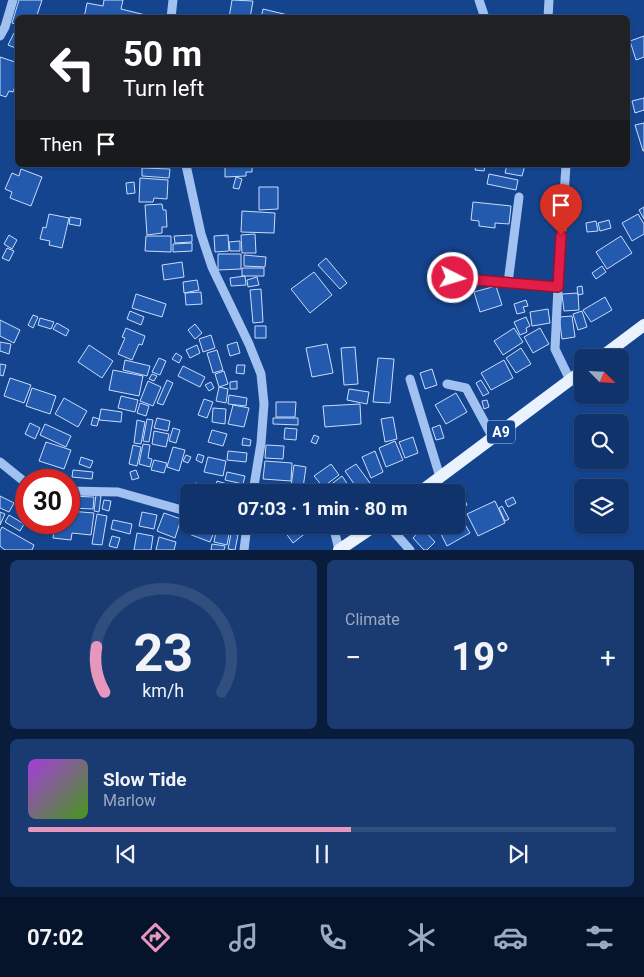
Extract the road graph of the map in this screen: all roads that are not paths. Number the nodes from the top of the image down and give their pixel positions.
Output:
1 (13, 0) edge
2 (172, 0) edge
3 (479, 0) edge
4 (549, 0) edge
5 (170, 15) edge
6 (484, 15) edge
7 (548, 15) edge
8 (0, 36) edge
9 (186, 167) edge
10 (566, 167) edge
11 (519, 197) dead end
12 (453, 278) dead end
13 (508, 283) junction
14 (558, 287) junction
15 (644, 324) edge
16 (612, 349) edge
17 (574, 377) edge
18 (410, 379) dead end
19 (570, 380) junction
20 (448, 384) dead end
21 (493, 438) junction
22 (0, 462) edge
23 (15, 474) edge
24 (440, 477) junction
25 (254, 484) edge
26 (431, 484) edge
27 (80, 491) edge
28 (180, 509) edge
29 (246, 534) edge
30 (335, 534) edge
31 (363, 534) edge
32 (396, 534) edge
33 (244, 550) edge
34 (339, 550) edge
35 (410, 550) edge

1 - 8 street
2 - 5 street
3 - 6 street
4 - 7 street
9 - 25 street
10 - 14 street
11 - 13 street
12 - 13 street
13 - 14 street
14 - 19 street
15 - 16 main road
17 - 19 main road, A9
18 - 24 street
19 - 21 main road, A9
20 - 21 street
21 - 24 main road, A9
22 - 23 street
24 - 26 main road, A9
27 - 28 street
29 - 33 street
30 - 34 street
31 - 34 main road
32 - 35 street

